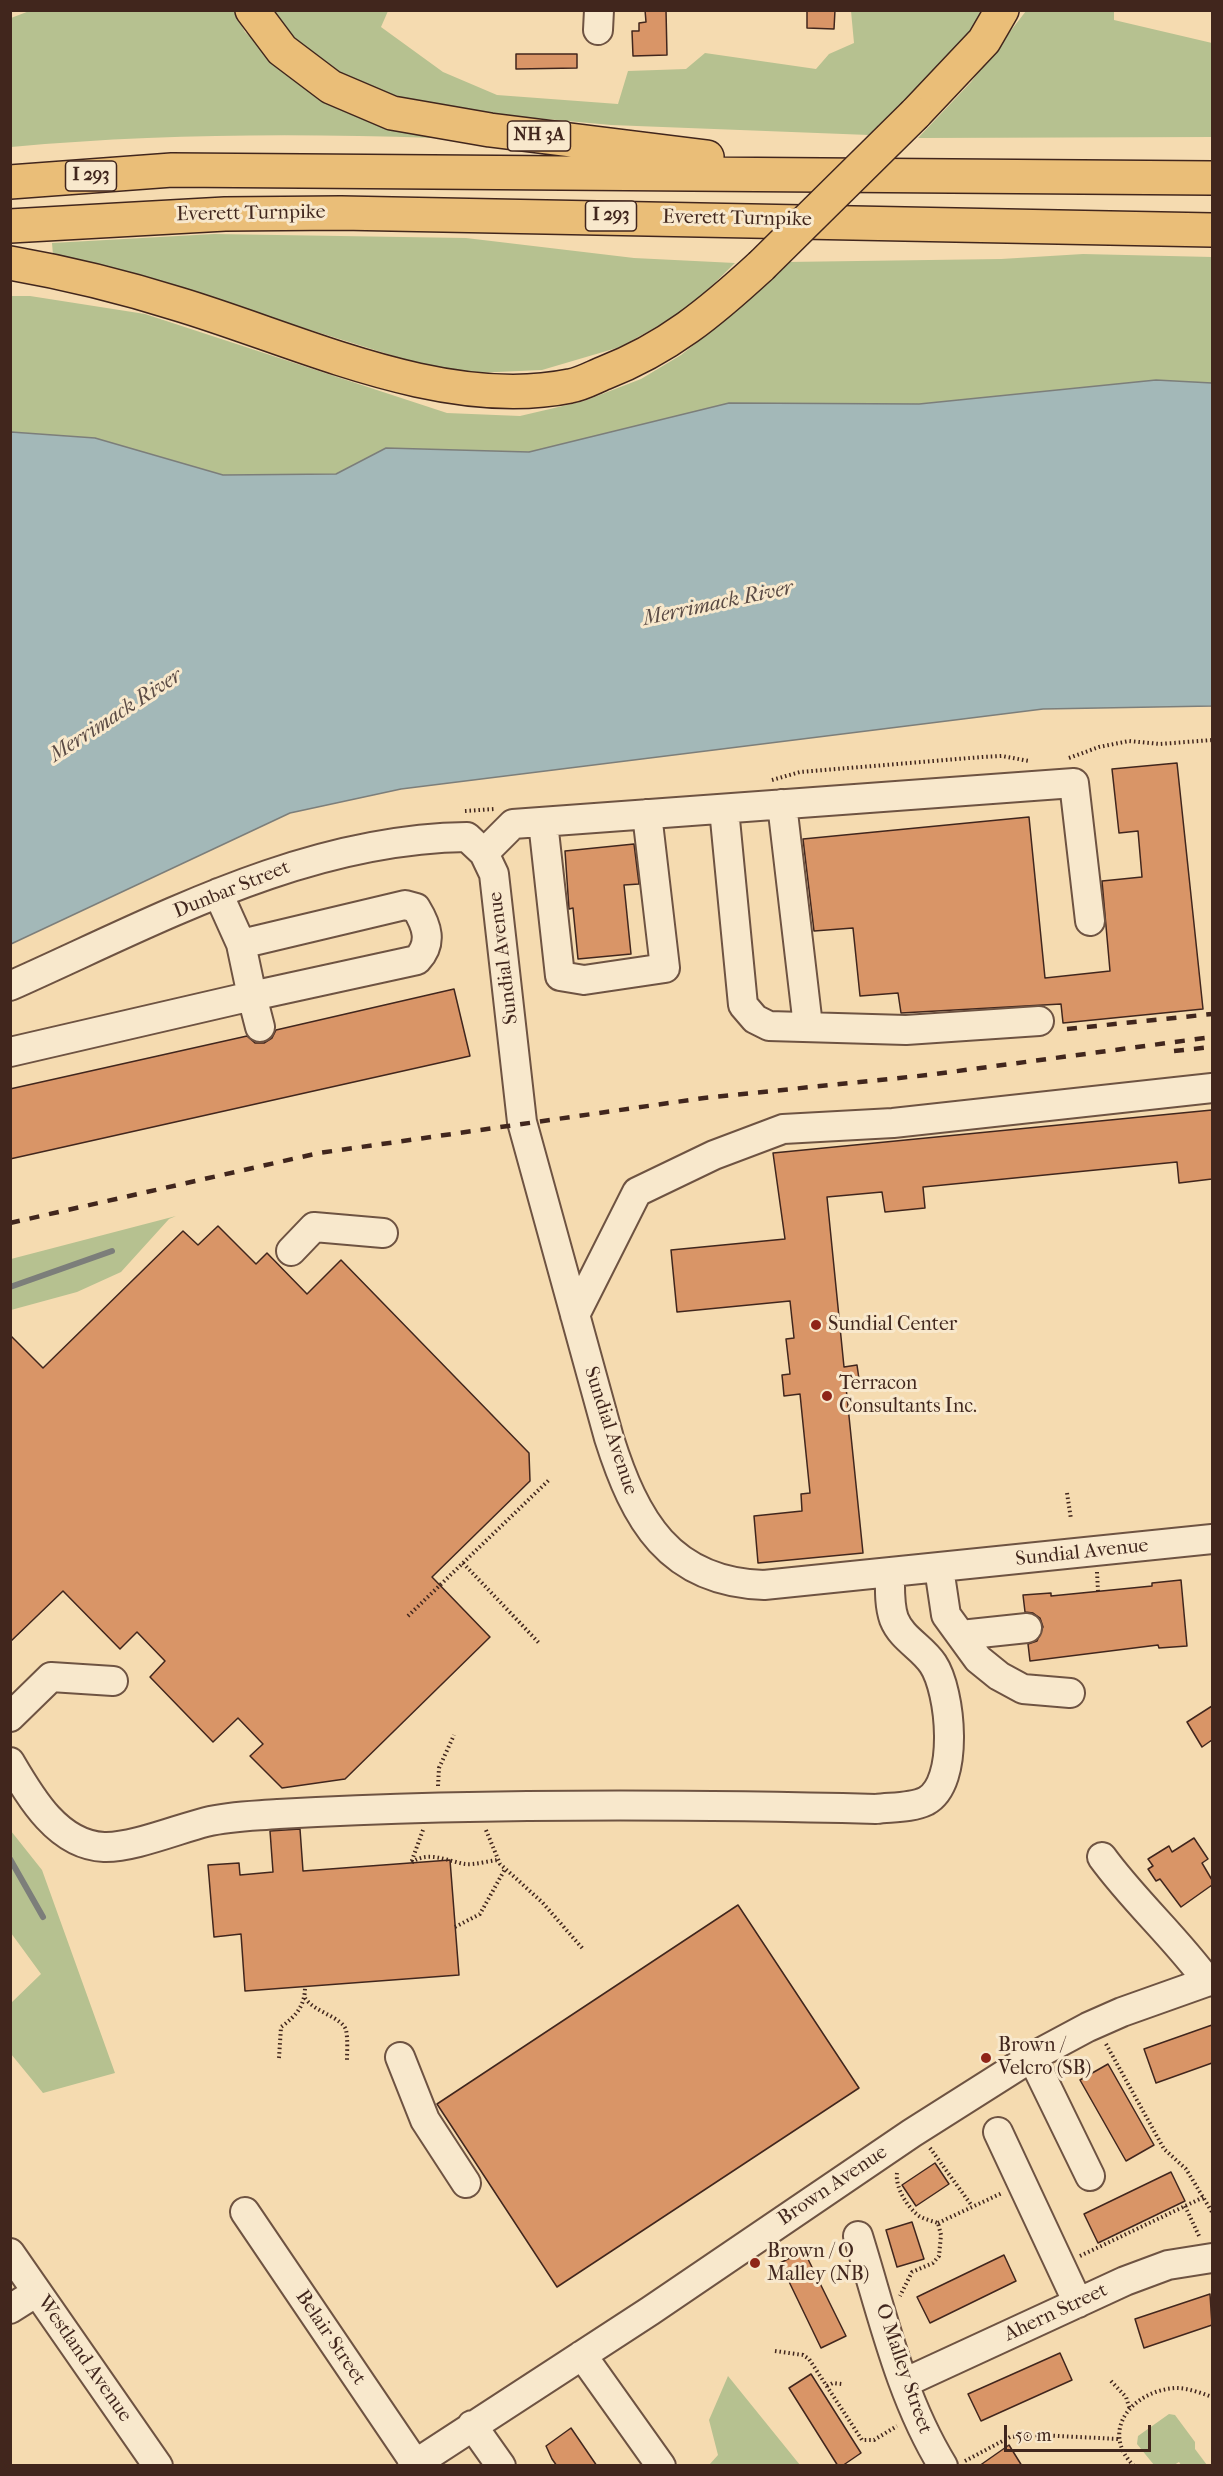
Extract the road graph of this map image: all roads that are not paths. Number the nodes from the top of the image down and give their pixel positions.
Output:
1 (252, 10) edge
2 (1002, 10) edge
3 (1212, 168) edge
4 (1055, 175) junction
5 (864, 176) junction
6 (1212, 178) edge
7 (10, 182) edge
8 (10, 226) edge
9 (1212, 230) edge
10 (10, 263) edge
11 (783, 804) junction
12 (724, 809) junction
13 (647, 814) junction
14 (543, 822) junction
15 (476, 845) junction
16 (218, 893) junction
17 (1090, 921) dead end
18 (241, 944) junction
19 (10, 987) edge
20 (252, 996) junction
21 (1038, 1021) dead end
22 (808, 1026) junction
23 (260, 1027) dead end
24 (10, 1052) edge
25 (1212, 1088) edge
26 (383, 1233) dead end
27 (291, 1251) dead end
28 (575, 1315) junction
29 (1212, 1539) edge
30 (939, 1568) junction
31 (890, 1573) junction
32 (1027, 1628) dead end
33 (961, 1635) junction
34 (113, 1681) dead end
35 (1070, 1693) dead end
36 (10, 1717) edge
37 (10, 1762) edge
38 (1102, 1857) dead end
39 (1210, 1981) edge
40 (400, 2057) dead end
41 (1032, 2057) junction
42 (998, 2132) dead end
43 (1090, 2175) dead end
44 (466, 2183) dead end
45 (245, 2212) dead end
46 (858, 2236) dead end
47 (10, 2253) edge
48 (1211, 2258) edge
49 (37, 2292) junction
50 (1078, 2303) junction
51 (10, 2309) edge
52 (582, 2355) junction
53 (904, 2383) junction
54 (472, 2425) junction
55 (413, 2464) edge
56 (951, 2465) edge
57 (158, 2466) edge
58 (501, 2466) edge
59 (661, 2466) edge

1 - 5 highway, NH 3A
2 - 10 highway, bridge
3 - 4 highway
4 - 5 highway, I 293
4 - 6 highway, I 293
5 - 7 highway, I 293
8 - 9 highway, Everett Turnpike / I 293
11 - 12 street
11 - 17 street
11 - 22 street
12 - 13 street
12 - 22 street
13 - 14 street
13 - 14 street
14 - 15 street
15 - 16 street, Dunbar Street
15 - 28 street, Sundial Avenue
16 - 18 street
16 - 19 street, Dunbar Street
18 - 20 street
18 - 20 street
20 - 23 street
20 - 24 street
21 - 22 street
25 - 28 street
26 - 27 street
28 - 31 street, Sundial Avenue
29 - 30 street, Sundial Avenue
30 - 31 street, Sundial Avenue
30 - 33 street
31 - 37 street
32 - 33 street
33 - 35 street
34 - 36 street
38 - 39 street
39 - 41 street, Brown Avenue
40 - 44 street
41 - 43 street
41 - 52 street, Brown Avenue
42 - 50 street
45 - 55 street, Belair Street
46 - 53 street, O Malley Street
47 - 49 street, Westland Avenue
48 - 50 street, Ahern Street
49 - 51 street
49 - 57 street, Westland Avenue
50 - 53 street, Ahern Street
52 - 54 street, Brown Avenue
52 - 59 street
53 - 56 street, O Malley Street
54 - 55 street, Brown Avenue
54 - 58 street

